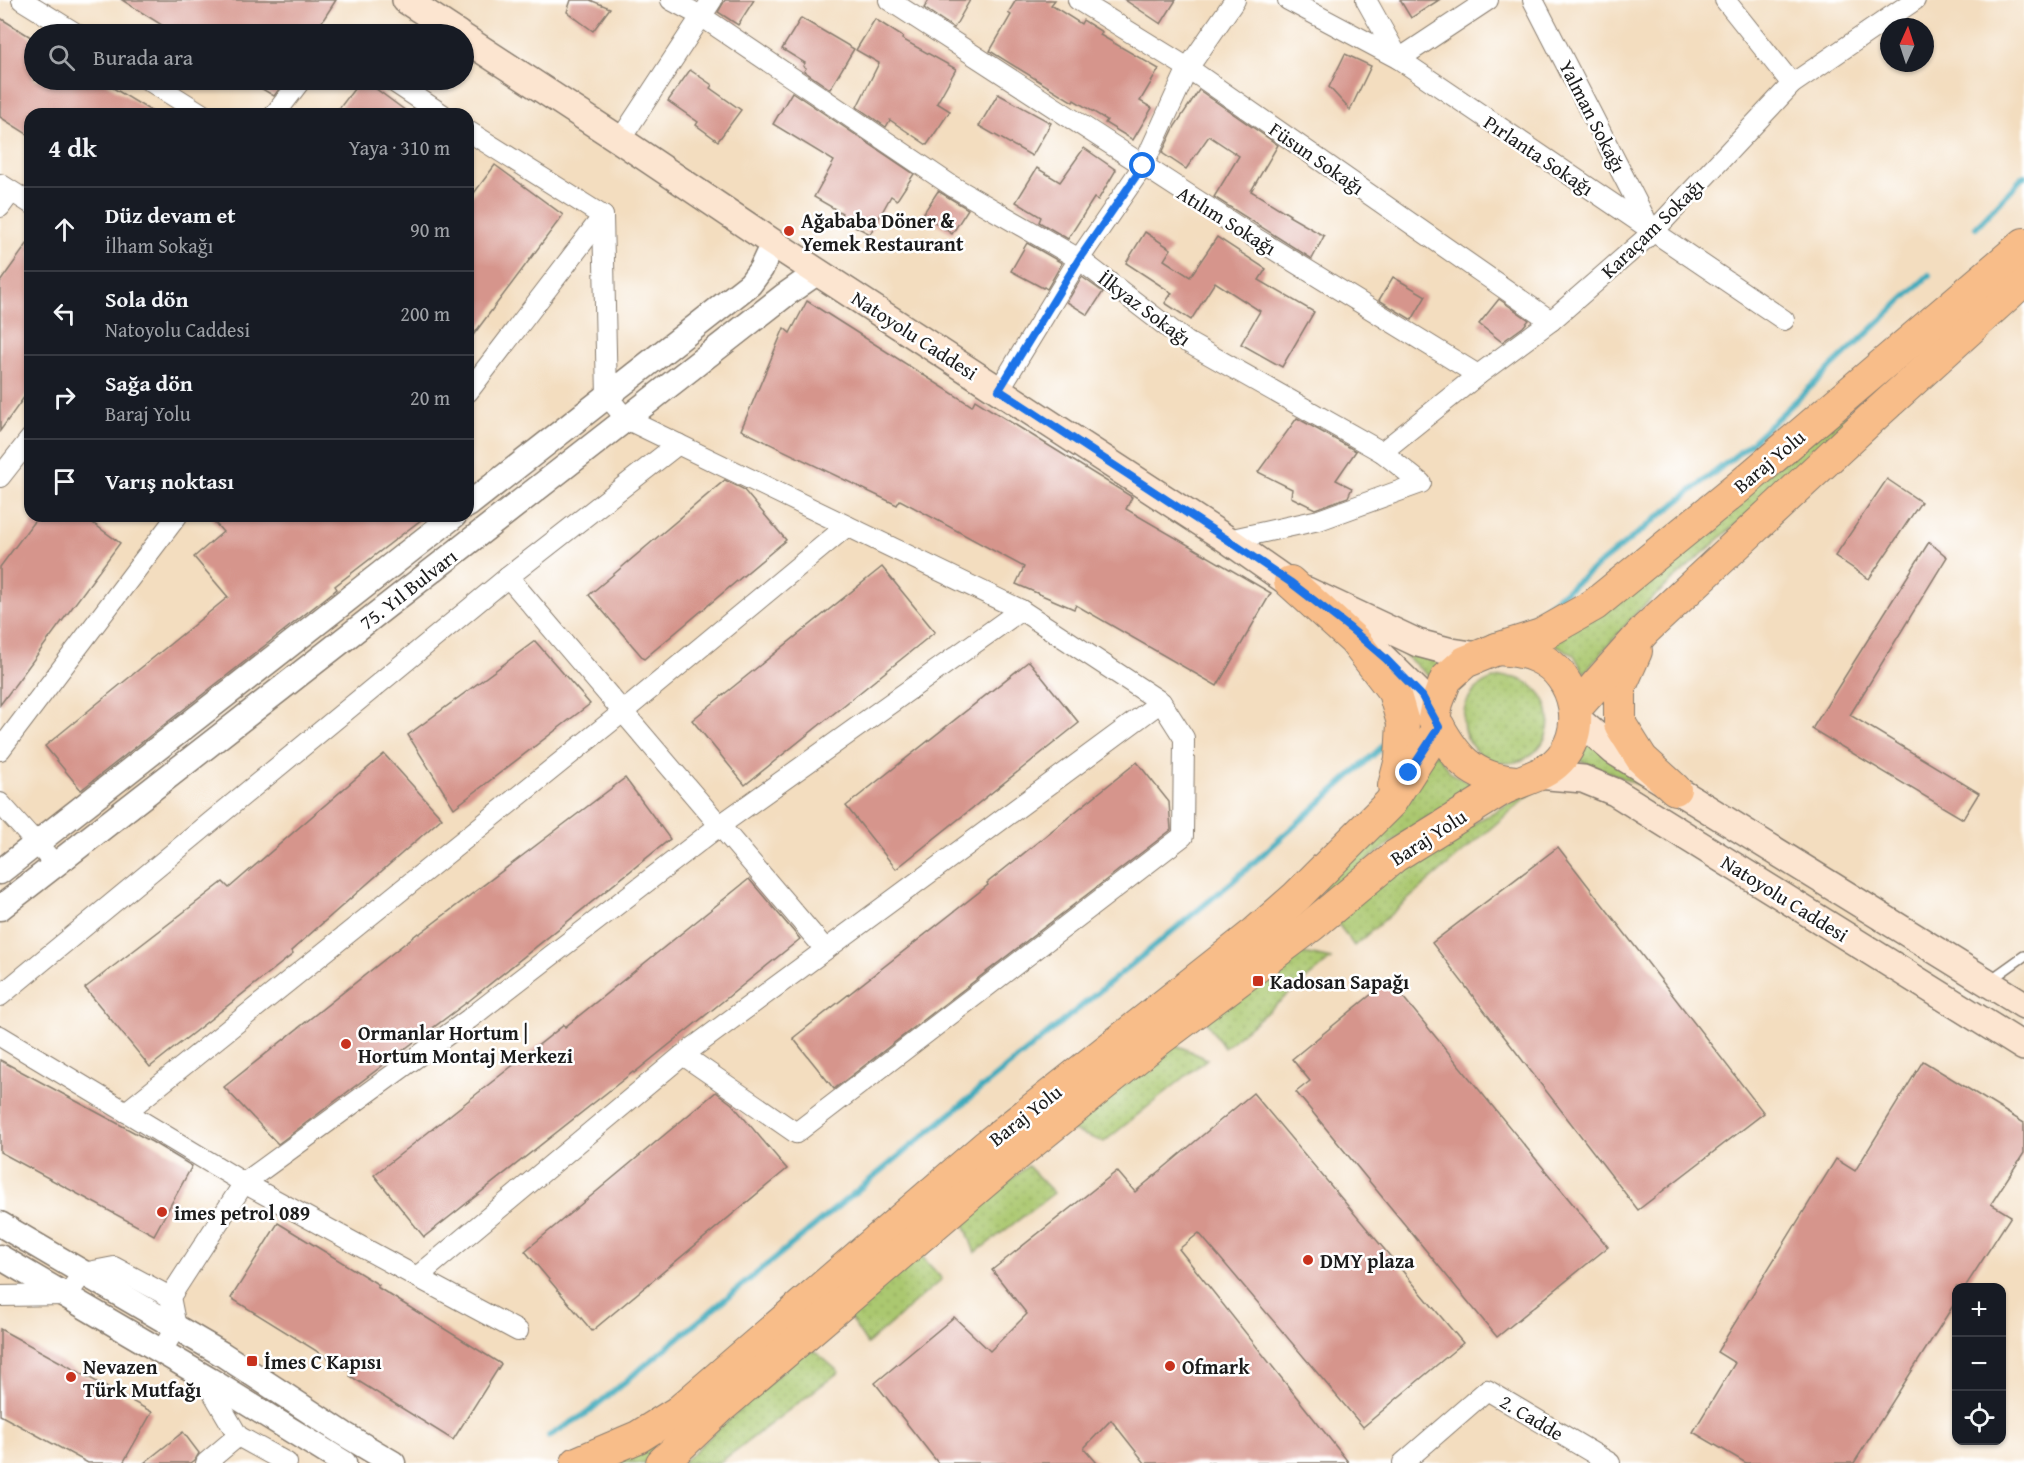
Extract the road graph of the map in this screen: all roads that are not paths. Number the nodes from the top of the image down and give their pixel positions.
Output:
1 (22, 0) edge
2 (405, 0) edge
3 (671, 0) edge
4 (889, 0) edge
5 (1078, 0) edge
6 (1234, 0) edge
7 (1288, 0) edge
8 (1366, 0) edge
9 (1488, 0) edge
10 (1533, 0) edge
11 (1725, 0) edge
12 (1916, 0) edge
13 (706, 8) edge
14 (60, 24) edge
15 (442, 24) edge
16 (474, 44) edge
17 (1399, 59) junction
18 (1188, 68) junction
19 (1792, 84) junction
20 (164, 90) edge
21 (293, 90) edge
22 (406, 90) edge
23 (192, 108) edge
24 (280, 108) edge
25 (433, 108) edge
26 (474, 140) edge
27 (621, 140) junction
28 (1143, 166) junction
29 (4, 195) edge
30 (24, 201) edge
31 (603, 216) junction
32 (1653, 232) junction
33 (773, 243) junction
34 (1079, 259) junction
35 (2022, 259) edge
36 (818, 272) junction
37 (1784, 320) dead end
38 (1551, 321) junction
39 (1478, 375) junction
40 (474, 384) edge
41 (999, 390) junction
42 (607, 396) junction
43 (626, 419) junction
44 (678, 444) junction
45 (24, 446) edge
46 (1382, 452) junction
47 (0, 477) edge
48 (474, 497) edge
49 (474, 502) edge
50 (496, 520) junction
51 (172, 522) edge
52 (446, 522) edge
53 (847, 526) junction
54 (1228, 540) junction
55 (508, 577) junction
56 (1290, 582) junction
57 (1021, 610) junction
58 (1646, 629) junction
59 (1487, 652) junction
60 (1161, 702) junction
61 (624, 711) junction
62 (1575, 713) junction
63 (1436, 723) junction
64 (0, 750) edge
65 (1527, 778) junction
66 (1675, 789) junction
67 (1390, 802) junction
68 (0, 803) edge
69 (719, 826) junction
70 (37, 843) junction
71 (55, 864) junction
72 (0, 872) edge
73 (0, 908) edge
74 (825, 950) junction
75 (2024, 956) edge
76 (1988, 982) junction
77 (0, 996) edge
78 (2024, 1005) edge
79 (0, 1036) edge
80 (2024, 1047) edge
81 (683, 1054) junction
82 (126, 1112) junction
83 (244, 1183) junction
84 (0, 1224) edge
85 (0, 1257) edge
86 (83, 1273) junction
87 (417, 1277) junction
88 (67, 1295) junction
89 (0, 1296) edge
90 (170, 1297) junction
91 (176, 1327) junction
92 (518, 1332) dead end
93 (161, 1352) junction
94 (203, 1376) junction
95 (344, 1434) junction
96 (238, 1436) junction
97 (329, 1460) edge
98 (206, 1463) edge
99 (287, 1463) edge
100 (393, 1463) edge
101 (577, 1463) edge
102 (662, 1463) edge
103 (1403, 1463) edge
104 (1610, 1463) edge

1 - 14 street
2 - 15 main road
3 - 13 street, İlkyaz Sokağı
4 - 28 street, Atılım Sokağı
5 - 18 street, Füsun Sokağı
6 - 18 street
7 - 17 street, Pırlanta Sokağı
8 - 17 street
9 - 17 street
10 - 32 street, Yalman Sokağı
11 - 19 street
12 - 19 street, Karaçam Sokağı
13 - 27 street
13 - 34 street, İlkyaz Sokağı
16 - 27 main road, Natoyolu Caddesi
17 - 32 street, Pırlanta Sokağı
18 - 28 street
18 - 38 street, Füsun Sokağı
19 - 32 street, Karaçam Sokağı
20 - 23 street
21 - 24 street
22 - 25 street
26 - 31 street
27 - 33 main road, Natoyolu Caddesi
28 - 34 street
28 - 39 street, Atılım Sokağı
29 - 30 street
31 - 40 street
31 - 42 street
32 - 37 street, Pırlanta Sokağı
32 - 38 street, Karaçam Sokağı
33 - 36 main road, Natoyolu Caddesi
33 - 42 street
34 - 41 street
34 - 46 street, İlkyaz Sokağı
35 - 58 main road, Baraj Yolu
35 - 59 main road, Baraj Yolu
36 - 41 main road, Natoyolu Caddesi
36 - 43 street, 75. Yıl Bulvarı
38 - 39 street, Karaçam Sokağı
39 - 46 street, Karaçam Sokağı
41 - 54 main road, Natoyolu Caddesi
42 - 43 street
42 - 48 street
43 - 44 street
43 - 50 street, 75. Yıl Bulvarı
44 - 53 street
44 - 55 street
45 - 47 street
46 - 54 street, İlkyaz Sokağı
49 - 50 street
50 - 71 street, 75. Yıl Bulvarı
51 - 64 street
52 - 70 street, 75. Yıl Bulvarı
53 - 57 street
53 - 61 street
54 - 56 main road, Natoyolu Caddesi
55 - 61 street
55 - 77 street
56 - 59 main road
56 - 63 main road, Natoyolu Caddesi
56 - 67 main road
57 - 60 street
57 - 69 street
58 - 62 main road, Baraj Yolu
58 - 66 main road
59 - 62 main road
59 - 63 main road
60 - 74 street
60 - 81 street
61 - 69 street
61 - 82 street
62 - 65 main road
62 - 66 main road, Natoyolu Caddesi
63 - 65 main road
63 - 67 main road, Baraj Yolu
65 - 80 main road, Natoyolu Caddesi
65 - 102 main road, Baraj Yolu
66 - 76 main road, Natoyolu Caddesi
67 - 101 main road, Baraj Yolu
68 - 70 street
69 - 74 street
69 - 83 street
70 - 71 street
70 - 72 street, 75. Yıl Bulvarı
71 - 73 street, 75. Yıl Bulvarı
74 - 81 street
75 - 76 lane
76 - 78 main road, Natoyolu Caddesi
79 - 82 street
81 - 87 street
82 - 83 street
83 - 87 street
83 - 90 street
84 - 86 street
85 - 88 street
86 - 88 street
86 - 90 street
86 - 91 street
87 - 92 street
88 - 89 street
88 - 93 street
90 - 91 street
91 - 93 street
91 - 95 street
93 - 94 street
94 - 96 street
94 - 97 street
95 - 97 street
95 - 100 street
96 - 98 street
96 - 99 street
103 - 104 street, 2. Cadde

